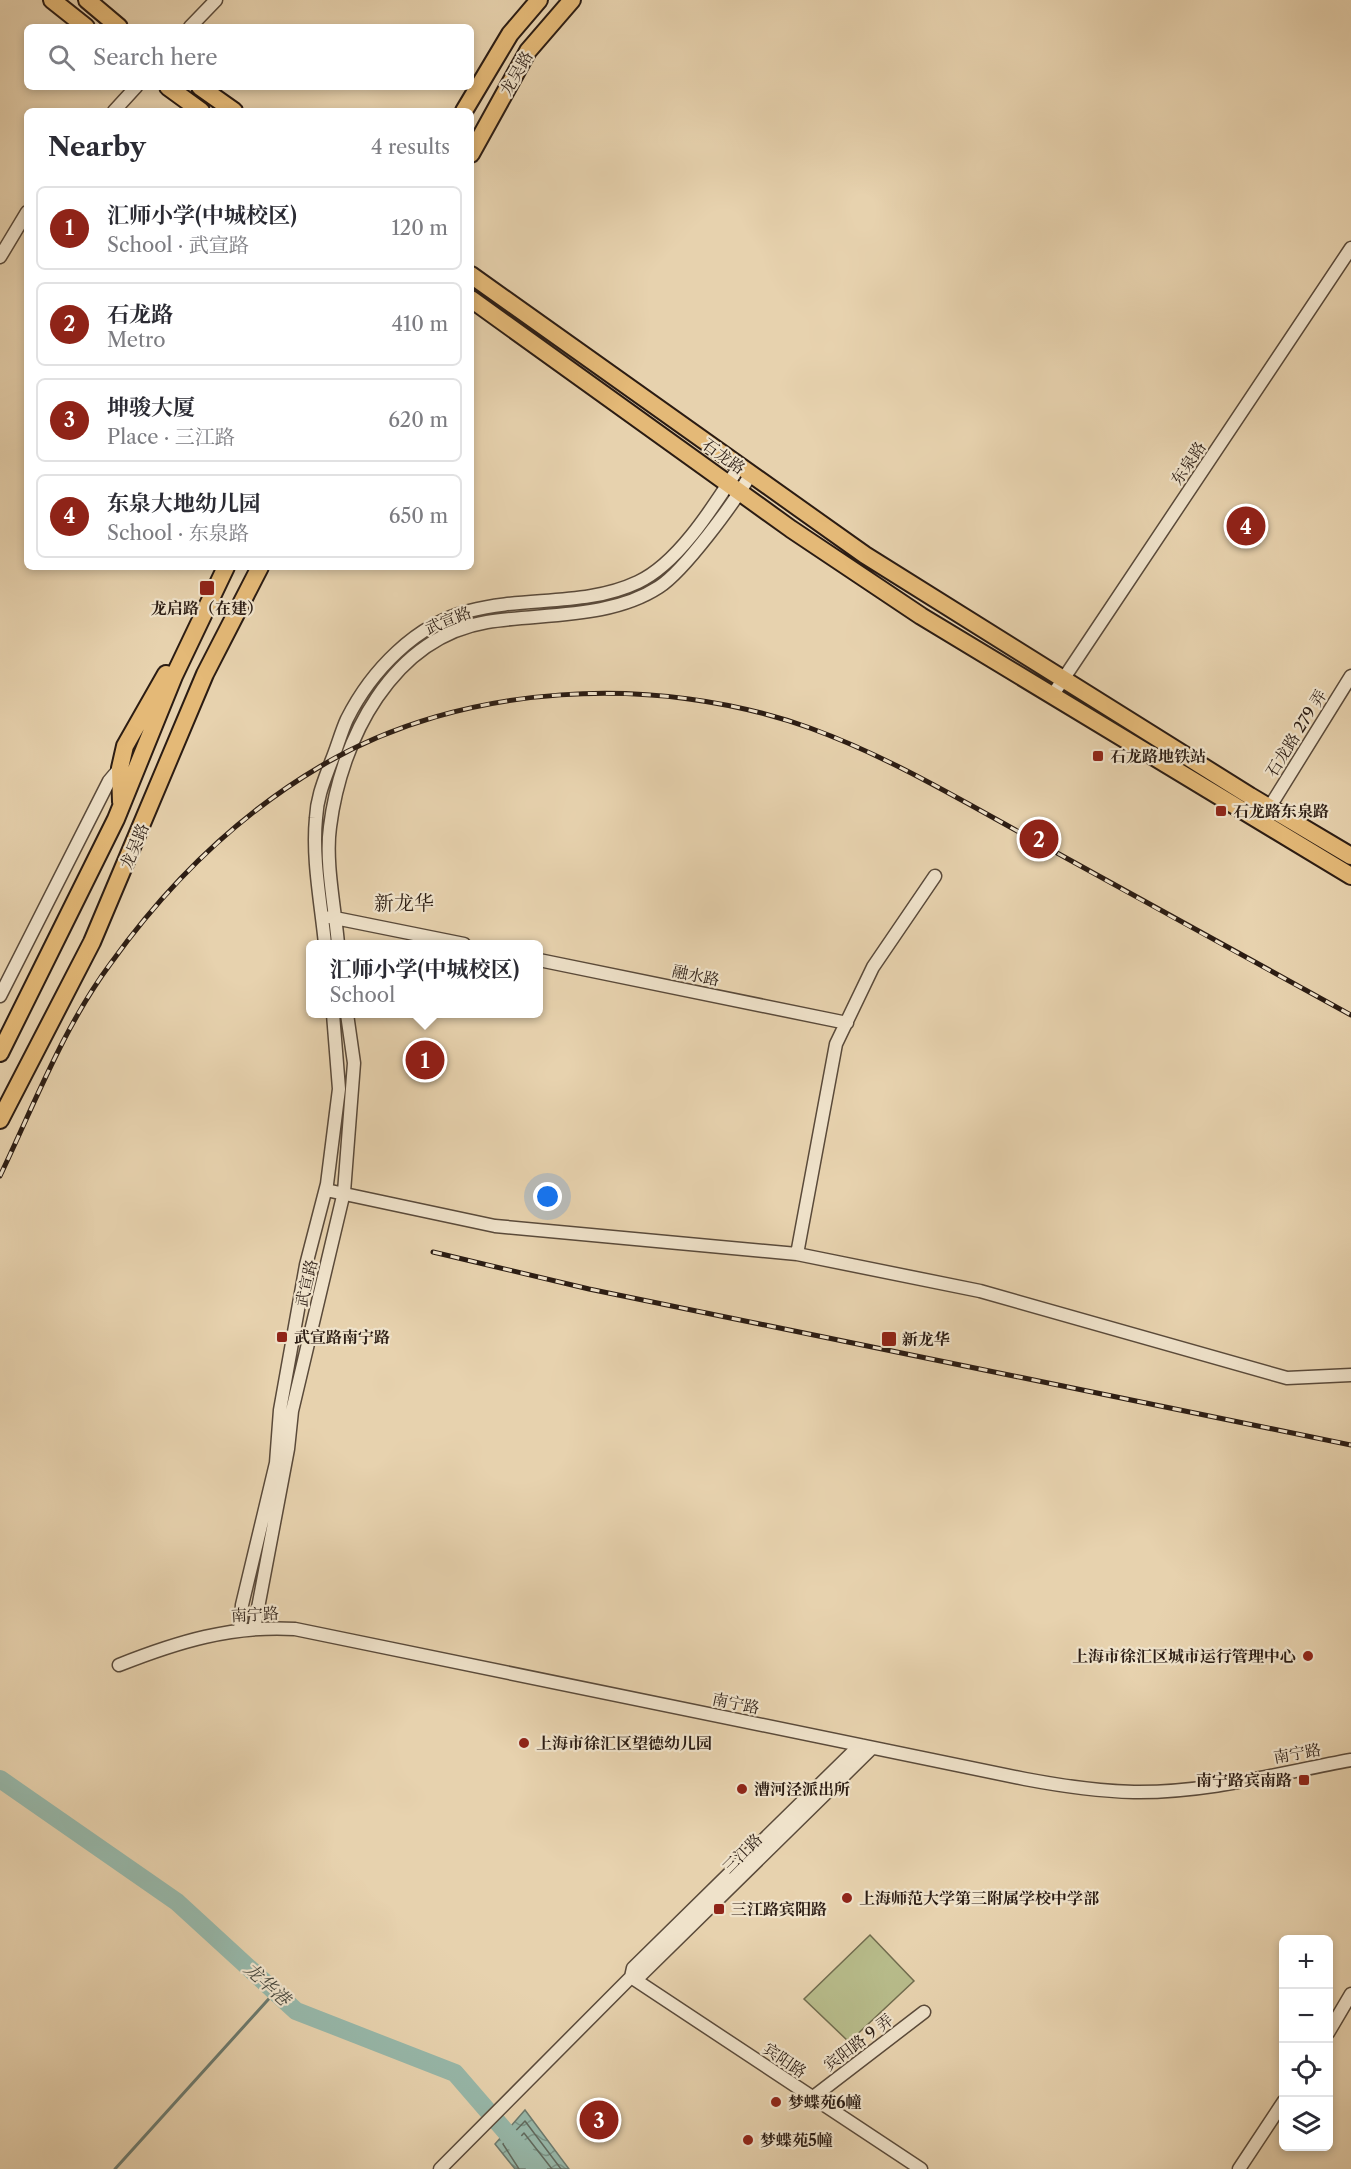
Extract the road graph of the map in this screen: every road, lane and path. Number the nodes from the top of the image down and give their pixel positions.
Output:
1 (52, 0) edge
2 (87, 0) edge
3 (216, 0) edge
4 (539, 0) edge
5 (572, 0) edge
6 (82, 24) edge
7 (115, 24) edge
8 (193, 24) edge
9 (133, 90) edge
10 (172, 90) edge
11 (204, 90) edge
12 (117, 108) edge
13 (197, 108) edge
14 (230, 108) edge
15 (466, 108) edge
16 (474, 149) edge
17 (24, 217) edge
18 (1351, 248) edge
19 (0, 257) edge
20 (474, 276) edge
21 (474, 301) edge
22 (745, 471) junction
23 (734, 488) junction
24 (224, 570) edge
25 (258, 570) edge
26 (193, 633) junction
27 (1351, 676) edge
28 (1063, 680) junction
29 (1052, 696) junction
30 (120, 768) junction
31 (122, 807) junction
32 (1269, 808) junction
33 (1351, 856) edge
34 (935, 876) dead end
35 (1351, 876) edge
36 (322, 917) junction
37 (336, 918) junction
38 (324, 940) edge
39 (338, 940) edge
40 (440, 940) edge
41 (543, 961) edge
42 (0, 996) edge
43 (333, 1018) edge
44 (348, 1018) edge
45 (847, 1023) junction
46 (0, 1053) edge
47 (0, 1120) edge
48 (326, 1190) junction
49 (344, 1192) junction
50 (797, 1254) junction
51 (1351, 1375) edge
52 (254, 1629) junction
53 (240, 1630) junction
54 (119, 1665) dead end
55 (866, 1746) junction
56 (1351, 1760) edge
57 (631, 1977) junction
58 (1351, 1994) edge
59 (924, 2012) dead end
60 (1333, 2026) edge
61 (812, 2098) junction
62 (1279, 2109) edge
63 (440, 2169) edge
64 (921, 2169) edge
65 (1239, 2169) edge

1 - 6 main road
2 - 7 main road
3 - 8 street
4 - 15 main road, 龙吴路
5 - 16 main road, 龙吴路
9 - 12 street
10 - 13 main road
11 - 14 main road
17 - 19 street
18 - 28 street, 东泉路
20 - 22 main road, 石龙路
21 - 23 main road, 石龙路
22 - 23 street
22 - 28 main road, 石龙路
23 - 29 main road, 石龙路
23 - 36 street
23 - 37 street, 武宣路
24 - 26 main road, 龙吴路
25 - 47 main road, 龙吴路
26 - 30 main road
26 - 31 main road, 龙吴路
27 - 32 street, 石龙路 279 弄
28 - 29 street, 东泉路
28 - 32 main road, 石龙路
29 - 35 main road, 石龙路
30 - 31 main road
30 - 42 street
31 - 46 main road, 龙吴路
32 - 33 main road, 石龙路
34 - 45 street
36 - 37 street
36 - 38 street
37 - 39 street, 武宣路
37 - 40 street
41 - 45 street, 融水路
43 - 48 street
44 - 49 street, 武宣路
45 - 50 street
48 - 49 street
48 - 53 street
49 - 50 street
49 - 52 street, 武宣路
50 - 51 street
52 - 53 street, 南宁路
52 - 55 street, 南宁路
53 - 54 street, 南宁路
55 - 56 street, 南宁路
55 - 57 street, 三江路
57 - 61 street, 宾阳路
57 - 63 street, 三江路
58 - 60 street
59 - 61 street, 宾阳路 9 弄
61 - 64 street, 宾阳路
62 - 65 street

